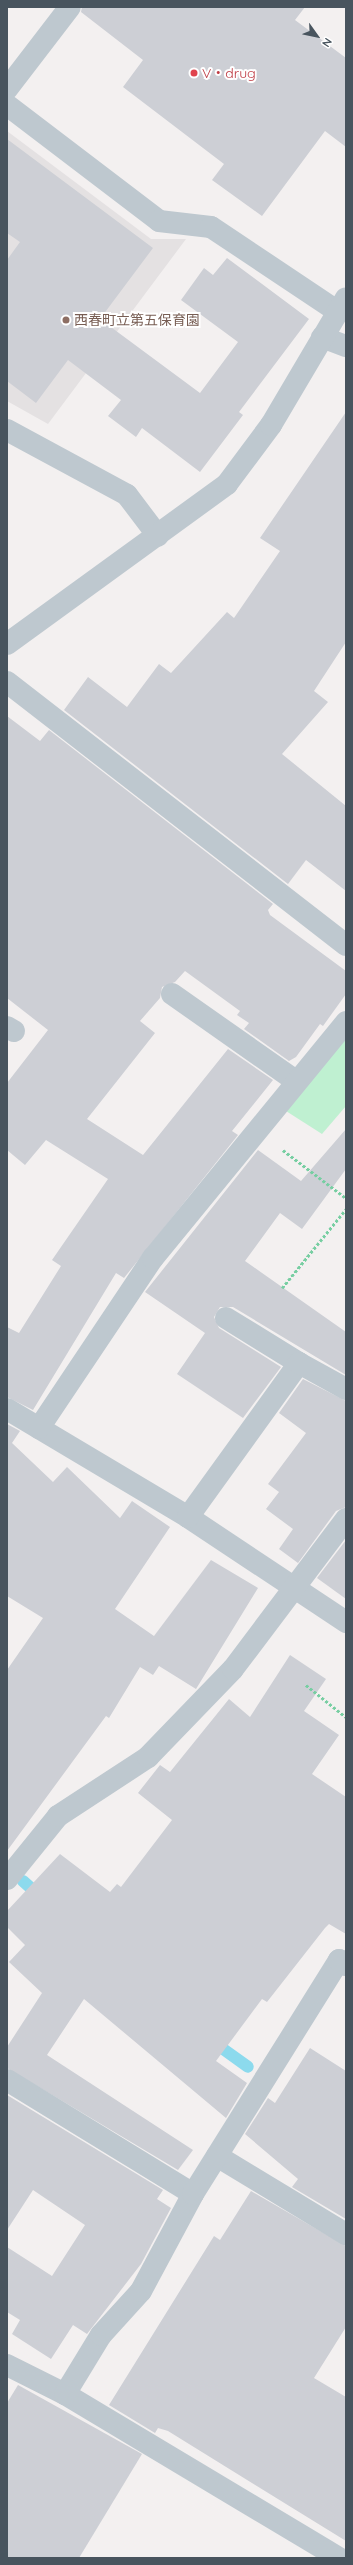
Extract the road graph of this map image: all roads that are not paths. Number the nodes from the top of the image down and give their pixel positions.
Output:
1 (70, 7) edge
2 (7, 89) edge
3 (7, 105) edge
4 (341, 304) edge
5 (322, 337) junction
6 (346, 346) edge
7 (7, 430) edge
8 (158, 536) junction
9 (7, 644) edge
10 (7, 682) edge
11 (346, 945) edge
12 (172, 994) dead end
13 (346, 1022) edge
14 (296, 1081) junction
15 (226, 1318) dead end
16 (299, 1363) junction
17 (346, 1389) edge
18 (7, 1409) edge
19 (39, 1428) junction
20 (188, 1517) junction
21 (346, 1519) edge
22 (294, 1585) junction
23 (346, 1622) edge
24 (7, 1879) edge
25 (346, 1965) edge
26 (7, 2080) edge
27 (217, 2156) junction
28 (194, 2194) junction
29 (346, 2234) edge
30 (8, 2369) edge
31 (66, 2394) junction
32 (339, 2558) edge

1 - 2 street
3 - 4 street
4 - 5 street
5 - 6 street
5 - 8 street
7 - 8 street
8 - 9 street
10 - 11 street
12 - 14 street
13 - 14 street
14 - 19 street
15 - 16 street
16 - 17 street
16 - 20 street
18 - 19 street
19 - 20 street
20 - 22 street
21 - 22 street
22 - 23 street
22 - 24 street
25 - 27 street
26 - 28 street
27 - 28 street
27 - 29 street
28 - 31 street
30 - 31 street
31 - 32 street

